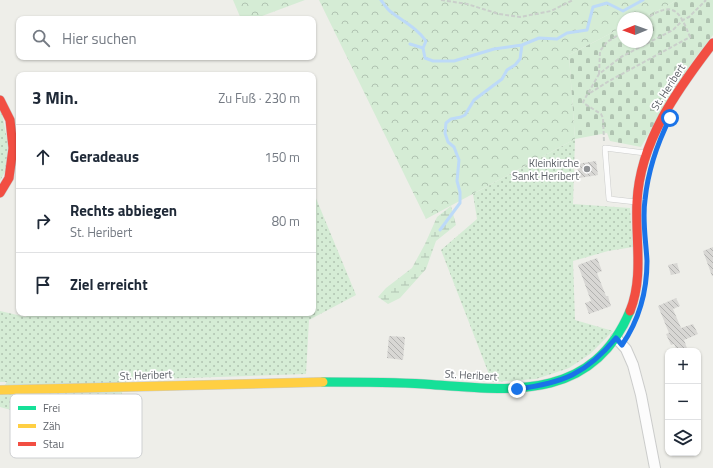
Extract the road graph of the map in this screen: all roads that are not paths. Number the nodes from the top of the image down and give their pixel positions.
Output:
1 (713, 43) edge
2 (0, 100) edge
3 (646, 153) junction
4 (0, 193) edge
5 (637, 202) junction
6 (616, 338) junction
7 (0, 390) edge
8 (655, 468) edge

1 - 3 street, St. Heribert
2 - 4 street
3 - 5 street, St. Heribert
3 - 5 lane
5 - 6 street, St. Heribert
6 - 7 street, St. Heribert
6 - 8 street

